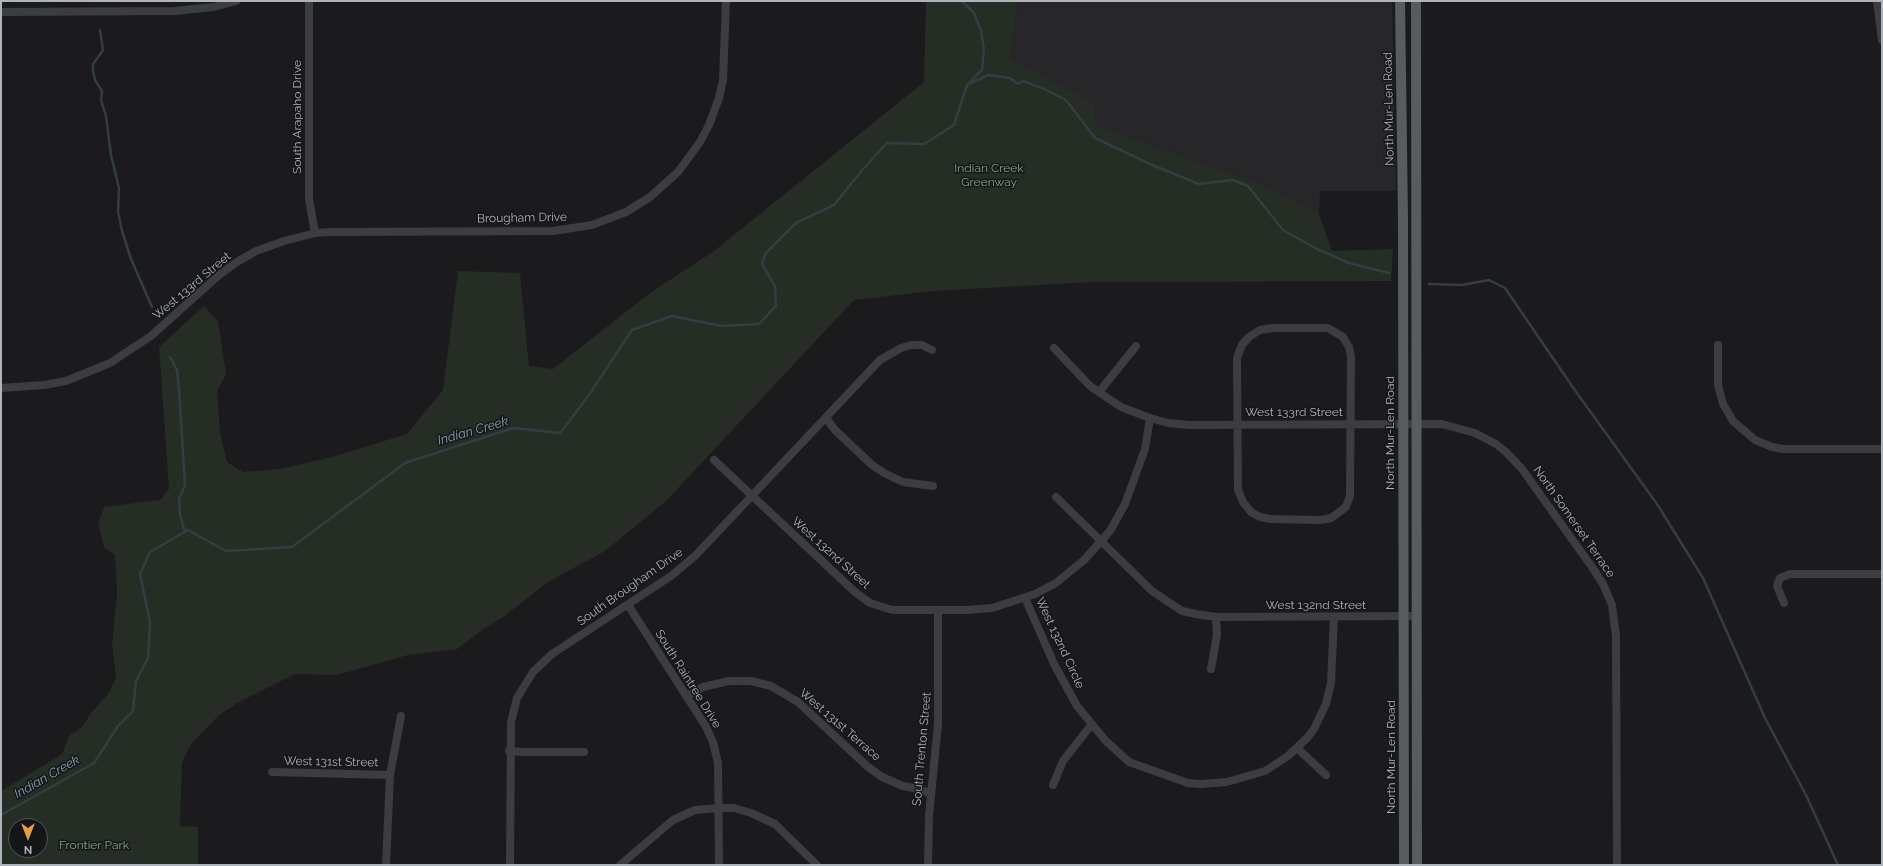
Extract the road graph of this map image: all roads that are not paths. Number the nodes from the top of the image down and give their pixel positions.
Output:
1 (236, 1) edge
2 (309, 1) edge
3 (726, 1) edge
4 (1400, 1) edge
5 (1416, 1) edge
6 (1877, 1) edge
7 (1, 12) edge
8 (1882, 40) edge
9 (455, 232) joint
10 (315, 233) junction
11 (1718, 345) dead end
12 (1136, 346) dead end
13 (1054, 348) dead end
14 (932, 350) dead end
15 (1, 388) edge
16 (1099, 392) junction
17 (826, 418) junction
18 (1150, 418) junction
19 (1237, 424) junction
20 (1351, 424) junction
21 (1403, 424) junction
22 (1416, 424) junction
23 (1882, 449) edge
24 (714, 460) dead end
25 (933, 486) dead end
26 (752, 497) junction
27 (1056, 497) dead end
28 (1101, 542) junction
29 (1882, 574) edge
30 (1025, 598) junction
31 (1784, 603) dead end
32 (628, 605) junction
33 (938, 610) junction
34 (1404, 616) junction
35 (1416, 616) junction
36 (1216, 617) junction
37 (1334, 617) junction
38 (1211, 669) dead end
39 (687, 696) junction
40 (401, 716) dead end
41 (1092, 724) junction
42 (1297, 748) junction
43 (509, 751) junction
44 (584, 752) dead end
45 (272, 772) dead end
46 (390, 775) junction
47 (1326, 775) dead end
48 (1053, 785) dead end
49 (931, 794) junction
50 (719, 808) junction
51 (386, 865) edge
52 (510, 865) edge
53 (620, 865) edge
54 (719, 865) edge
55 (817, 865) edge
56 (928, 865) edge
57 (1404, 865) edge
58 (1417, 865) edge
59 (1617, 865) edge

1 - 7 street
2 - 10 street, South Arapaho Drive
3 - 9 street, Brougham Drive
4 - 21 main road, North Mur-Len Road
5 - 22 main road
6 - 8 street
9 - 10 street, West 133rd Street
10 - 15 street, West 133rd Street
11 - 23 street
12 - 16 street
13 - 16 street, West 133rd Street
14 - 17 street, South Brougham Drive
16 - 18 street, West 133rd Street
17 - 25 street
17 - 26 street, South Brougham Drive
18 - 19 street, West 133rd Street
18 - 28 street
19 - 20 street, West 133rd Street
19 - 20 street, West 133rd Street
19 - 20 street, West 133rd Street
20 - 21 street, West 133rd Street
21 - 22 street, North Somerset Terrace
21 - 34 main road, North Mur-Len Road
22 - 35 main road
22 - 59 street, North Somerset Terrace
24 - 26 street, West 132nd Street
26 - 32 street, South Brougham Drive
26 - 33 street, West 132nd Street
27 - 28 street, West 132nd Street
28 - 30 street, West 132nd Street
28 - 36 street, West 132nd Street
29 - 31 street
30 - 33 street, West 132nd Street
30 - 41 street, West 132nd Circle
32 - 39 street, South Raintree Drive
32 - 43 street, South Brougham Drive
33 - 49 street, South Trenton Street
34 - 35 street, West 132nd Street
34 - 37 street, West 132nd Street
34 - 57 main road, North Mur-Len Road
35 - 58 main road
36 - 37 street, West 132nd Street
36 - 38 street
37 - 42 street, West 132nd Circle
39 - 49 street, West 131st Terrace
39 - 50 street, South Raintree Drive
40 - 46 street
41 - 42 street, West 132nd Circle
41 - 48 street
42 - 47 street
43 - 44 street
43 - 52 street, South Brougham Drive
45 - 46 street, West 131st Street
46 - 51 street
49 - 56 street, South Trenton Street
50 - 53 street
50 - 54 street, South Raintree Drive
50 - 55 street

